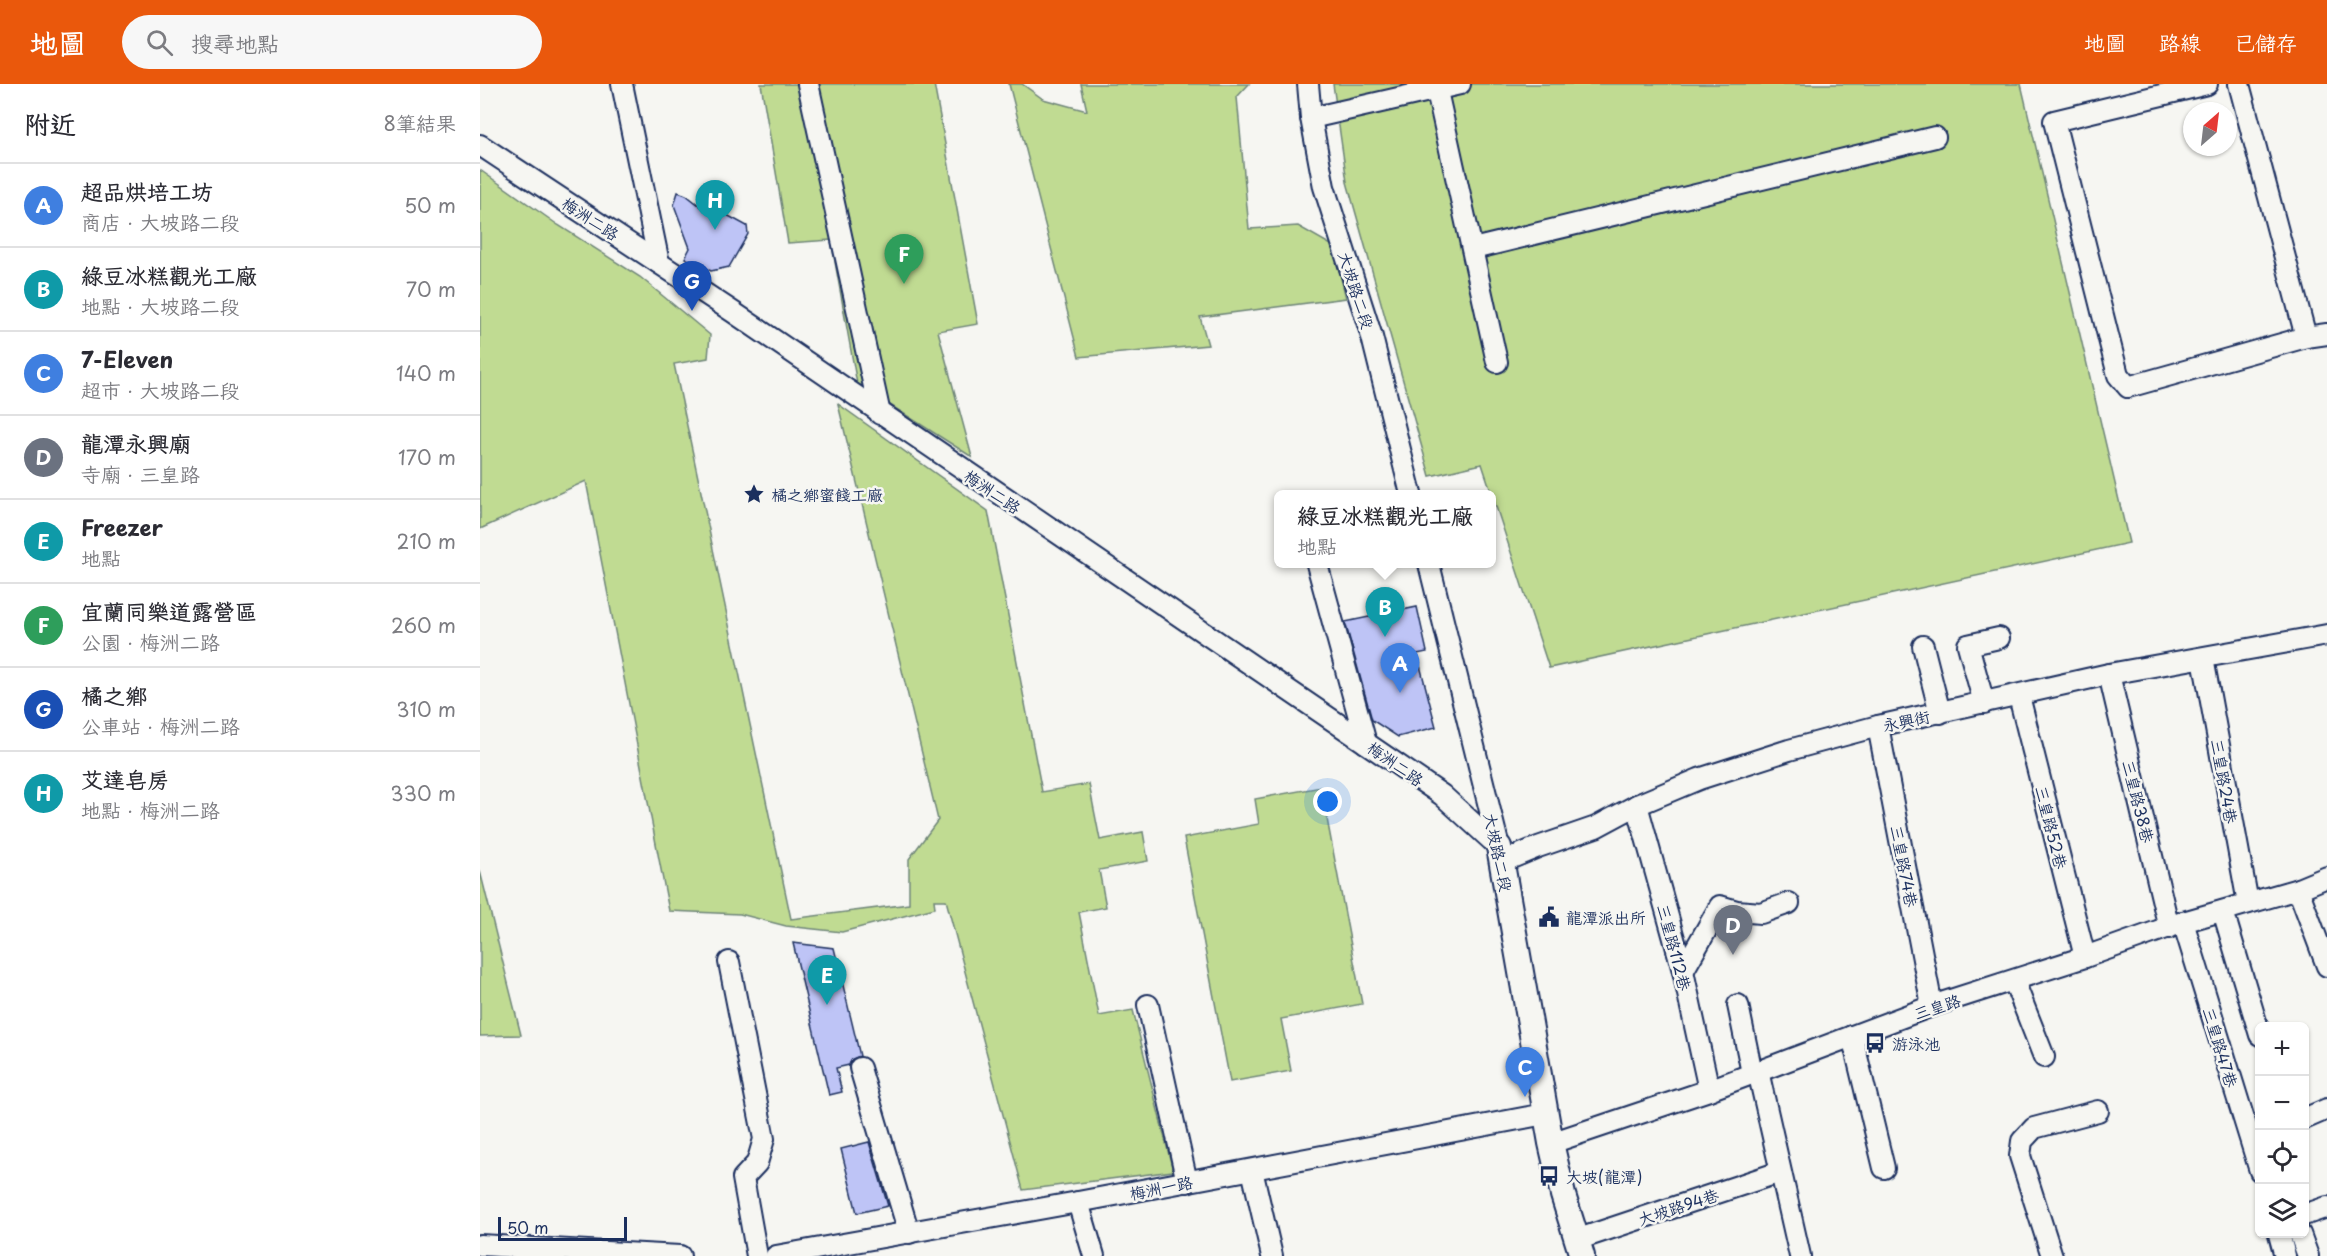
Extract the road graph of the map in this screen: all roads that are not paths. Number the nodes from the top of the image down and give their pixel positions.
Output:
1 (622, 84) edge
2 (808, 84) edge
3 (1308, 84) edge
4 (1460, 84) edge
5 (2206, 84) edge
6 (2239, 84) edge
7 (1437, 91) junction
8 (1311, 118) junction
9 (1935, 137) dead end
10 (480, 145) edge
11 (1473, 249) junction
12 (658, 263) junction
13 (2327, 334) edge
14 (2306, 337) junction
15 (1497, 362) dead end
16 (880, 414) junction
17 (1410, 490) edge
18 (1318, 568) edge
19 (1430, 568) edge
20 (2327, 635) edge
21 (1999, 638) dead end
22 (1923, 646) dead end
23 (2203, 658) junction
24 (2109, 674) junction
25 (2019, 696) junction
26 (1984, 704) junction
27 (1940, 713) junction
28 (1878, 726) junction
29 (1366, 742) junction
30 (1637, 805) junction
31 (1501, 854) junction
32 (2327, 878) edge
33 (2298, 888) junction
34 (1789, 903) dead end
35 (2247, 903) junction
36 (2223, 910) junction
37 (2176, 925) junction
38 (2085, 957) junction
39 (729, 962) dead end
40 (2327, 966) edge
41 (1683, 971) junction
42 (2014, 981) junction
43 (1148, 1005) dead end
44 (1738, 1005) dead end
45 (1932, 1006) junction
46 (2255, 1022) edge
47 (1852, 1036) junction
48 (2044, 1057) dead end
49 (860, 1068) dead end
50 (1755, 1072) junction
51 (1708, 1090) junction
52 (2327, 1109) edge
53 (2098, 1111) dead end
54 (1545, 1114) junction
55 (2309, 1117) edge
56 (1551, 1143) junction
57 (2255, 1159) edge
58 (1884, 1168) dead end
59 (1252, 1170) junction
60 (1780, 1172) junction
61 (1187, 1182) junction
62 (1078, 1202) junction
63 (2327, 1207) edge
64 (2309, 1213) edge
65 (909, 1233) junction
66 (2280, 1238) edge
67 (2303, 1238) edge
68 (480, 1245) edge
69 (1579, 1248) edge
70 (591, 1254) edge
71 (680, 1256) edge
72 (757, 1256) edge
73 (776, 1256) edge
74 (1094, 1256) edge
75 (1272, 1256) edge
76 (1800, 1256) edge
77 (2052, 1256) edge
78 (2285, 1256) edge
79 (2308, 1256) edge

1 - 12 street
2 - 16 street
3 - 8 street, 大坡路二段
4 - 7 street
5 - 14 street
6 - 14 street
7 - 8 street
7 - 11 street
8 - 17 street, 大坡路二段
9 - 11 street
10 - 12 street, 梅洲二路
11 - 15 street
12 - 16 street, 梅洲二路
13 - 14 street
16 - 29 street, 梅洲二路
18 - 29 street
19 - 31 street, 大坡路二段
20 - 23 street, 永興街
21 - 26 street
22 - 27 street
23 - 24 street, 永興街
23 - 35 street, 三皇路24巷
24 - 25 street, 永興街
24 - 37 street, 三皇路38巷
25 - 26 street, 永興街
25 - 38 street, 三皇路52巷
26 - 27 street, 永興街
27 - 28 street, 永興街
28 - 30 street, 永興街
28 - 45 street, 三皇路74巷
29 - 31 street, 梅洲二路
30 - 31 street, 永興街
30 - 41 street, 三皇路112巷
31 - 54 main road, 大坡路二段
32 - 33 street, 三皇路
33 - 35 street, 三皇路
33 - 40 street
34 - 41 street
35 - 36 street, 三皇路
36 - 37 street, 三皇路
36 - 46 street
37 - 38 street, 三皇路
37 - 57 street, 三皇路47巷
38 - 42 street, 三皇路
39 - 72 street
41 - 51 street, 三皇路112巷
42 - 45 street, 三皇路
42 - 48 street
43 - 61 street
44 - 50 street
45 - 47 street, 三皇路
47 - 50 street, 三皇路
47 - 58 street
49 - 65 street
50 - 51 street, 三皇路
50 - 60 street
51 - 56 street, 三皇路
52 - 55 street
53 - 77 street
54 - 56 main road, 大坡路二段
54 - 59 street, 梅洲一路
56 - 69 main road, 大坡路二段
59 - 61 street, 梅洲一路
59 - 75 street
60 - 69 street, 大坡路94巷
60 - 76 street
61 - 62 street, 梅洲一路
62 - 65 street, 梅洲一路
62 - 74 street
63 - 64 street
65 - 73 street, 梅洲一路
66 - 78 street
67 - 79 street
68 - 70 street
70 - 71 street

